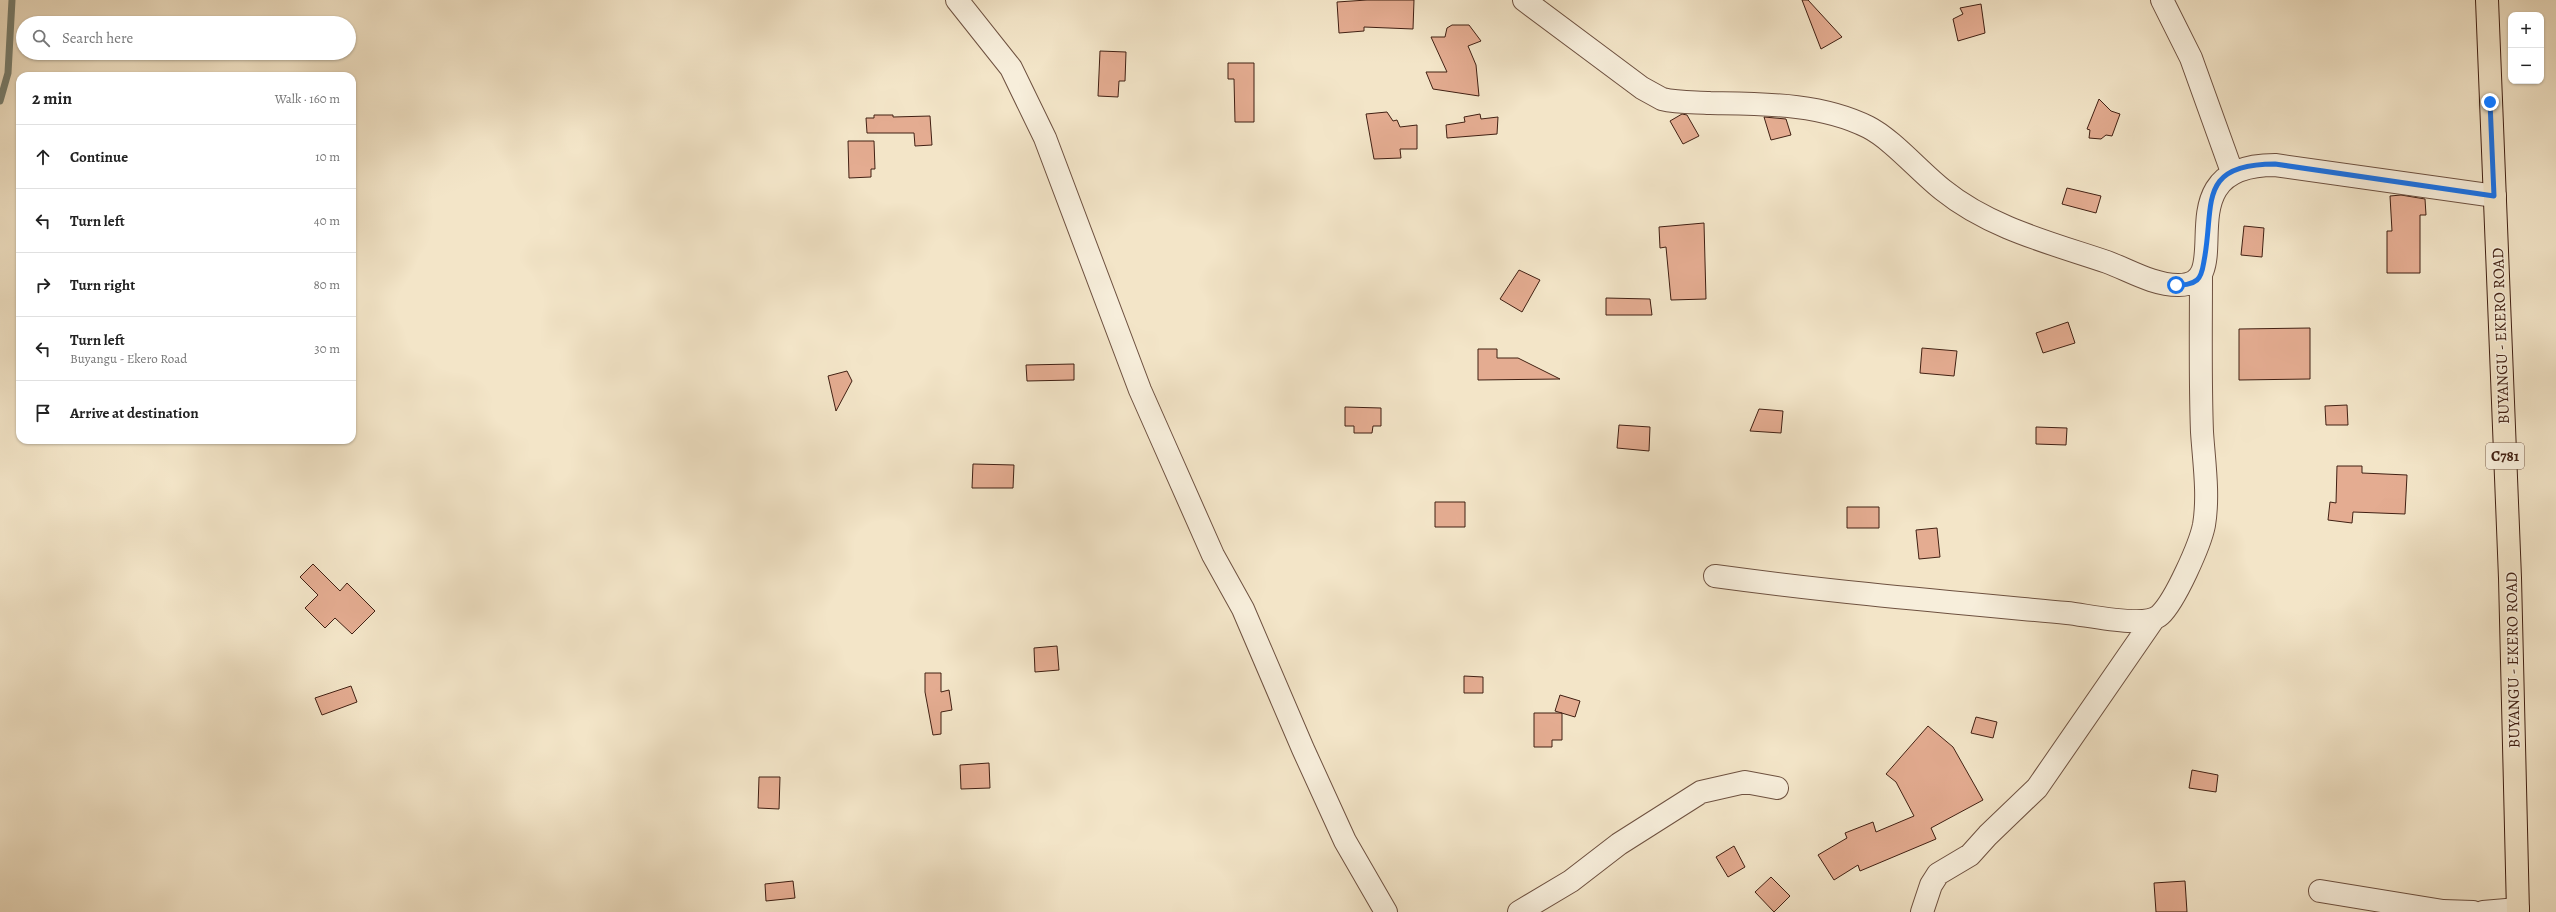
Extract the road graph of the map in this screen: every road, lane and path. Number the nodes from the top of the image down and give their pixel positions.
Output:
1 (957, 0) edge
2 (1524, 0) edge
3 (2162, 0) edge
4 (2487, 0) edge
5 (2232, 172) junction
6 (2494, 196) junction
7 (2201, 275) junction
8 (1715, 576) dead end
9 (2153, 620) junction
10 (1776, 788) dead end
11 (2320, 891) dead end
12 (2518, 910) edge
13 (1386, 912) edge
14 (1519, 912) edge
15 (1922, 912) edge
16 (2473, 912) edge
17 (2483, 912) edge

1 - 13 street
2 - 7 street
3 - 5 street
4 - 6 main road, BUYANGU - EKERO ROAD / C781
5 - 6 street
5 - 7 street
6 - 12 main road, BUYANGU - EKERO ROAD / C781
7 - 9 street
8 - 9 street
9 - 15 street
10 - 14 street
11 - 16 street
12 - 17 street

